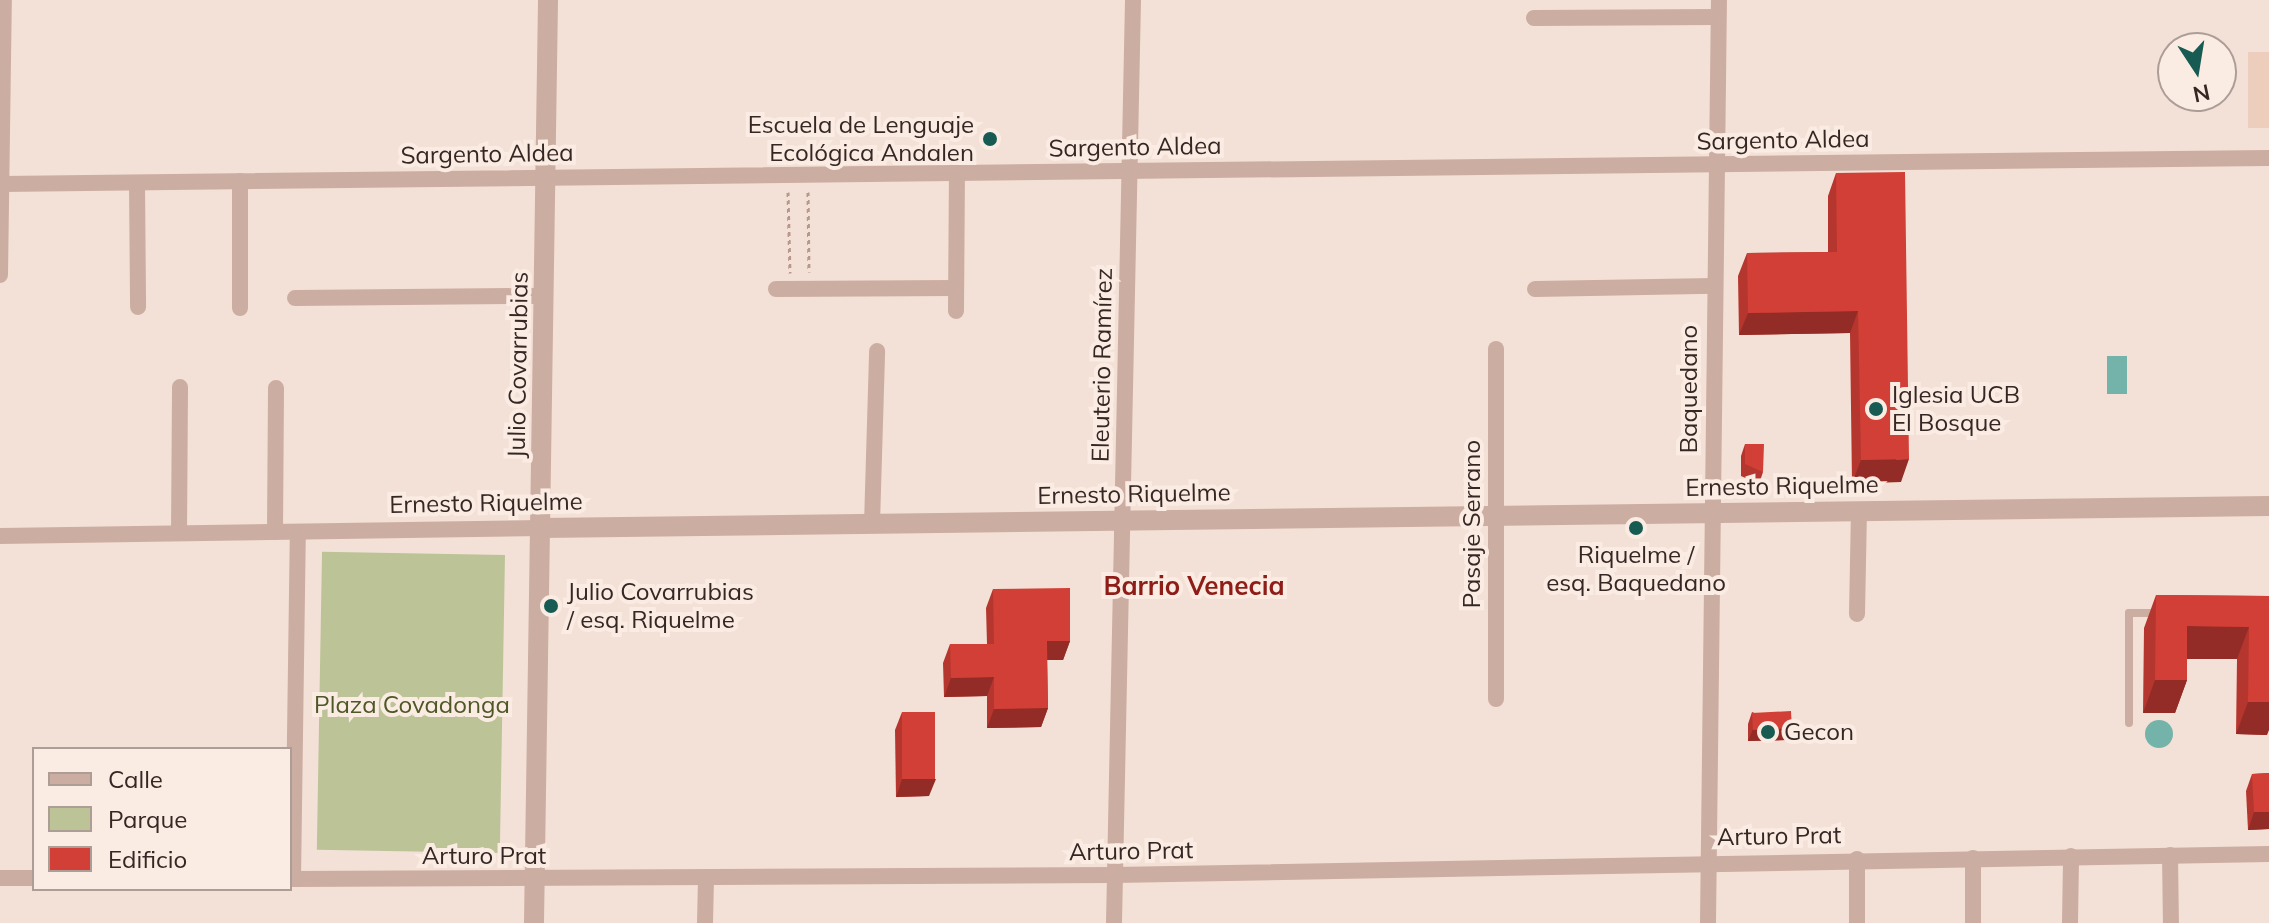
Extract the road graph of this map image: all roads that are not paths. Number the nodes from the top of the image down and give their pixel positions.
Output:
1 (4, 0) edge
2 (548, 0) edge
3 (1133, 0) edge
4 (1719, 0) edge
5 (1718, 17) junction
6 (1534, 18) dead end
7 (1, 145) edge
8 (2269, 158) edge
9 (1715, 164) junction
10 (1130, 171) junction
11 (957, 173) junction
12 (546, 178) junction
13 (240, 181) junction
14 (137, 183) junction
15 (2, 184) edge
16 (0, 275) edge
17 (1714, 286) junction
18 (956, 288) junction
19 (783, 289) road end
20 (1535, 289) dead end
21 (545, 296) junction
22 (295, 298) dead end
23 (138, 307) dead end
24 (240, 308) dead end
25 (956, 311) dead end
26 (1496, 349) dead end
27 (877, 351) dead end
28 (180, 387) dead end
29 (276, 388) dead end
30 (2269, 506) edge
31 (1859, 510) junction
32 (1712, 512) junction
33 (1496, 515) junction
34 (1122, 520) junction
35 (872, 524) junction
36 (542, 528) junction
37 (275, 532) junction
38 (298, 532) junction
39 (179, 533) junction
40 (0, 536) edge
41 (2176, 612) edge
42 (1857, 614) dead end
43 (1496, 699) dead end
44 (2129, 723) dead end
45 (292, 829) edge
46 (2269, 854) edge
47 (2170, 855) junction
48 (2071, 856) junction
49 (1973, 858) junction
50 (1857, 859) junction
51 (1708, 861) junction
52 (1114, 875) junction
53 (0, 878) edge
54 (32, 878) edge
55 (292, 879) edge
56 (706, 879) junction
57 (535, 880) junction
58 (534, 923) edge
59 (705, 923) edge
60 (1114, 923) edge
61 (1708, 923) edge
62 (1857, 923) edge
63 (1973, 923) edge
64 (2070, 923) edge
65 (2171, 923) edge

1 - 7 street
2 - 12 street, Julio Covarrubias
3 - 10 street, Eleuterio Ramírez
4 - 5 street, Baquedano
5 - 6 street
5 - 9 street, Baquedano
7 - 15 street
8 - 9 street, Sargento Aldea
9 - 10 street, Sargento Aldea
9 - 17 street, Baquedano
10 - 11 street, Sargento Aldea
10 - 34 street, Eleuterio Ramírez
11 - 12 street, Sargento Aldea
11 - 18 street
12 - 13 street, Sargento Aldea
12 - 21 street, Julio Covarrubias
13 - 14 street, Sargento Aldea
13 - 24 street
14 - 15 street, Sargento Aldea
14 - 23 street
15 - 16 street
17 - 20 street
17 - 32 street, Baquedano
18 - 19 street
18 - 25 street
21 - 22 street
21 - 36 street, Julio Covarrubias
26 - 33 street, Pasaje Serrano
27 - 35 street
28 - 39 street
29 - 37 street
30 - 31 street, Ernesto Riquelme
31 - 32 street, Ernesto Riquelme
31 - 42 street
32 - 33 street, Ernesto Riquelme
32 - 51 street, Baquedano
33 - 34 street, Ernesto Riquelme
33 - 43 street, Pasaje Serrano
34 - 35 street, Ernesto Riquelme
34 - 52 street, Eleuterio Ramírez
35 - 36 street, Ernesto Riquelme
36 - 38 street, Ernesto Riquelme
36 - 57 street, Julio Covarrubias
37 - 38 street, Ernesto Riquelme
37 - 39 street, Ernesto Riquelme
38 - 45 street
39 - 40 street, Ernesto Riquelme
41 - 44 lane
46 - 47 street, Arturo Prat
47 - 48 street, Arturo Prat
47 - 65 street
48 - 49 street, Arturo Prat
48 - 64 street
49 - 50 street, Arturo Prat
49 - 63 street
50 - 51 street, Arturo Prat
50 - 62 street
51 - 52 street, Arturo Prat
51 - 61 street, Baquedano
52 - 56 street, Arturo Prat
52 - 60 street, Eleuterio Ramírez
53 - 54 street
55 - 57 street, Arturo Prat
56 - 57 street, Arturo Prat
56 - 59 street
57 - 58 street, Julio Covarrubias

